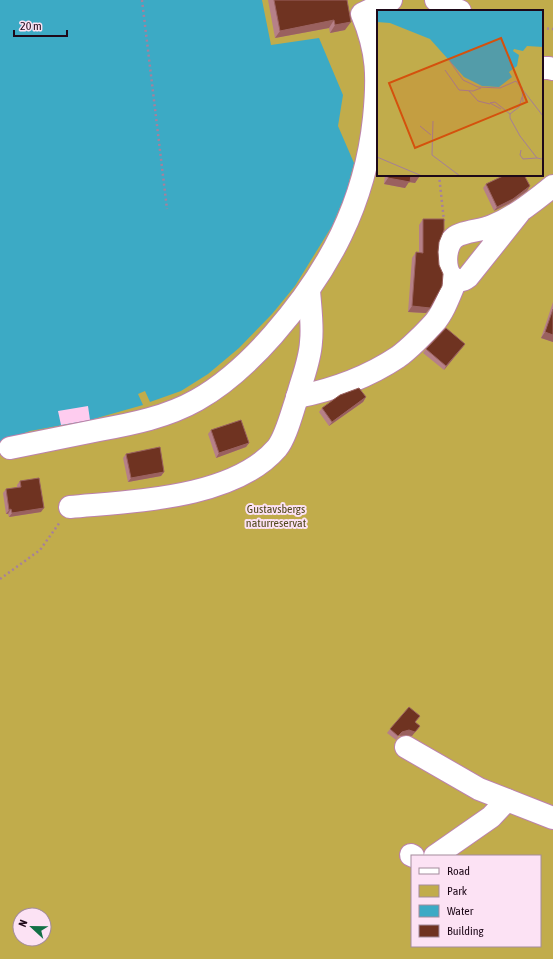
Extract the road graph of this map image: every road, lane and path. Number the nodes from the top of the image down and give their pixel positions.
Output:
1 (142, 0) edge
2 (391, 0) edge
3 (436, 0) edge
4 (457, 10) edge
5 (543, 28) edge
6 (553, 29) edge
7 (543, 68) edge
8 (553, 69) edge
9 (439, 176) edge
10 (553, 186) edge
11 (167, 209) dead end
12 (519, 213) junction
13 (444, 218) edge
14 (456, 280) junction
15 (308, 290) junction
16 (297, 397) junction
17 (10, 448) dead end
18 (70, 506) joint
19 (0, 579) edge
20 (406, 747) dead end
21 (507, 800) junction
22 (553, 818) edge
23 (436, 855) edge

1 - 11 path
2 - 15 street
3 - 4 street
5 - 6 path
7 - 8 street
9 - 13 path
10 - 12 street
12 - 14 street
12 - 14 street
14 - 16 street
15 - 16 street
15 - 17 street
16 - 18 street
18 - 19 path
20 - 21 street
21 - 22 street
21 - 23 street

